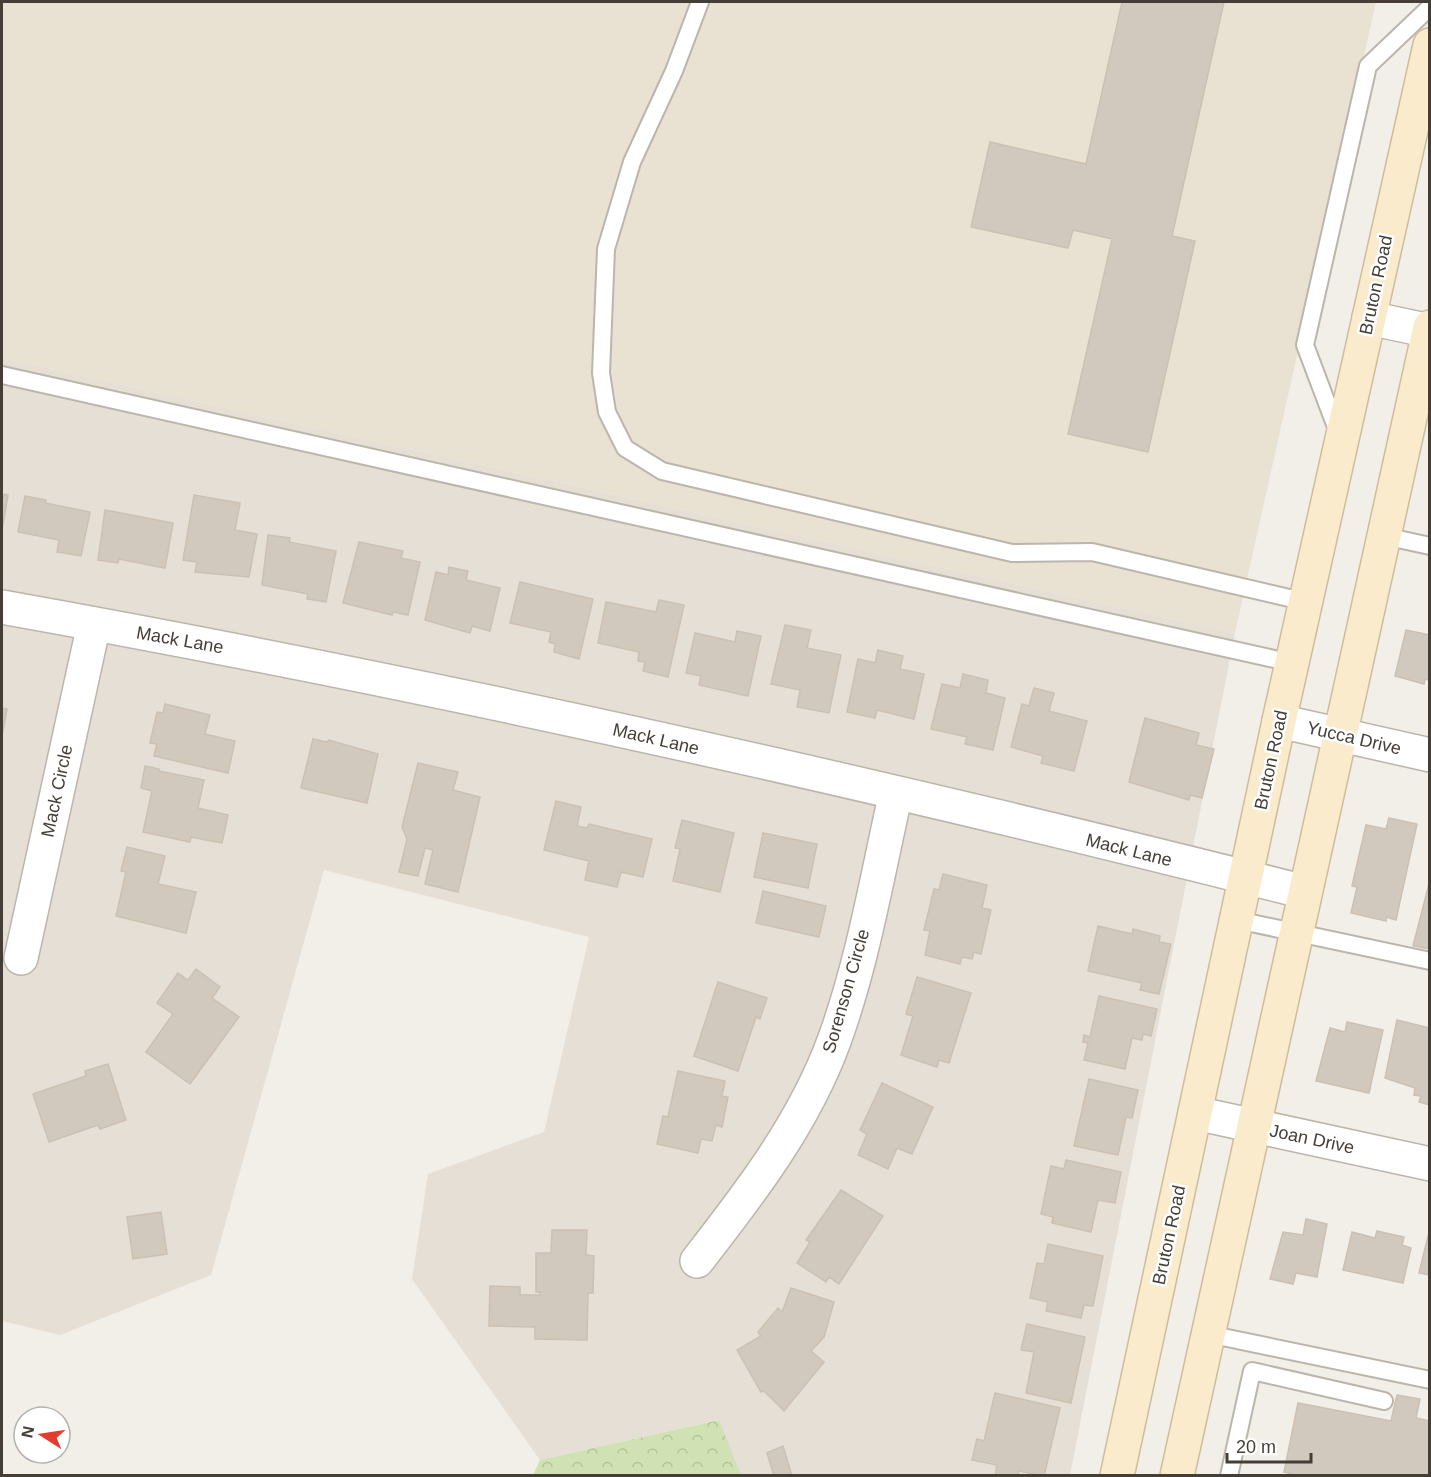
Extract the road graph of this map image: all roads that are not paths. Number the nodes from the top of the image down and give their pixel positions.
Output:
1 (700, 2) edge
2 (1430, 7) edge
3 (1430, 45) edge
4 (1426, 82) edge
5 (1370, 318) junction
6 (1429, 330) edge
7 (2, 375) edge
8 (1341, 442) junction
9 (1384, 536) junction
10 (1430, 546) edge
11 (1306, 602) junction
12 (2, 608) edge
13 (94, 624) junction
14 (1292, 663) junction
15 (1279, 721) junction
16 (1340, 736) junction
17 (1430, 755) edge
18 (896, 794) junction
19 (1246, 877) junction
20 (1305, 892) junction
21 (1237, 920) junction
22 (1297, 932) junction
23 (21, 958) dead end
24 (1430, 961) edge
25 (1195, 1113) junction
26 (1254, 1126) junction
27 (1430, 1164) edge
28 (697, 1261) dead end
29 (1208, 1334) junction
30 (1430, 1380) edge
31 (1384, 1401) dead end
32 (1117, 1476) edge
33 (1177, 1476) edge
34 (1229, 1476) edge

1 - 11 lane
2 - 8 lane
3 - 4 main road, Bruton Road
4 - 5 main road, Bruton Road
5 - 6 street
5 - 8 main road, Bruton Road
6 - 9 main road
7 - 14 lane
8 - 11 main road, Bruton Road
9 - 10 lane
9 - 16 main road
11 - 14 main road, Bruton Road
12 - 13 street, Mack Lane
13 - 18 street, Mack Lane
13 - 23 street, Mack Circle
14 - 15 main road, Bruton Road
15 - 16 street, Yucca Drive
15 - 19 main road, Bruton Road
16 - 17 street, Yucca Drive
16 - 20 main road
18 - 19 street, Mack Lane
18 - 28 street, Sorenson Circle
19 - 20 street, Mack Lane
19 - 21 main road, Bruton Road
20 - 22 main road
21 - 22 lane
21 - 25 main road, Bruton Road
22 - 24 lane
22 - 26 main road
25 - 26 street, Joan Drive
25 - 32 main road, Bruton Road
26 - 27 street, Joan Drive
26 - 29 main road
29 - 30 lane
29 - 33 main road
31 - 34 lane

